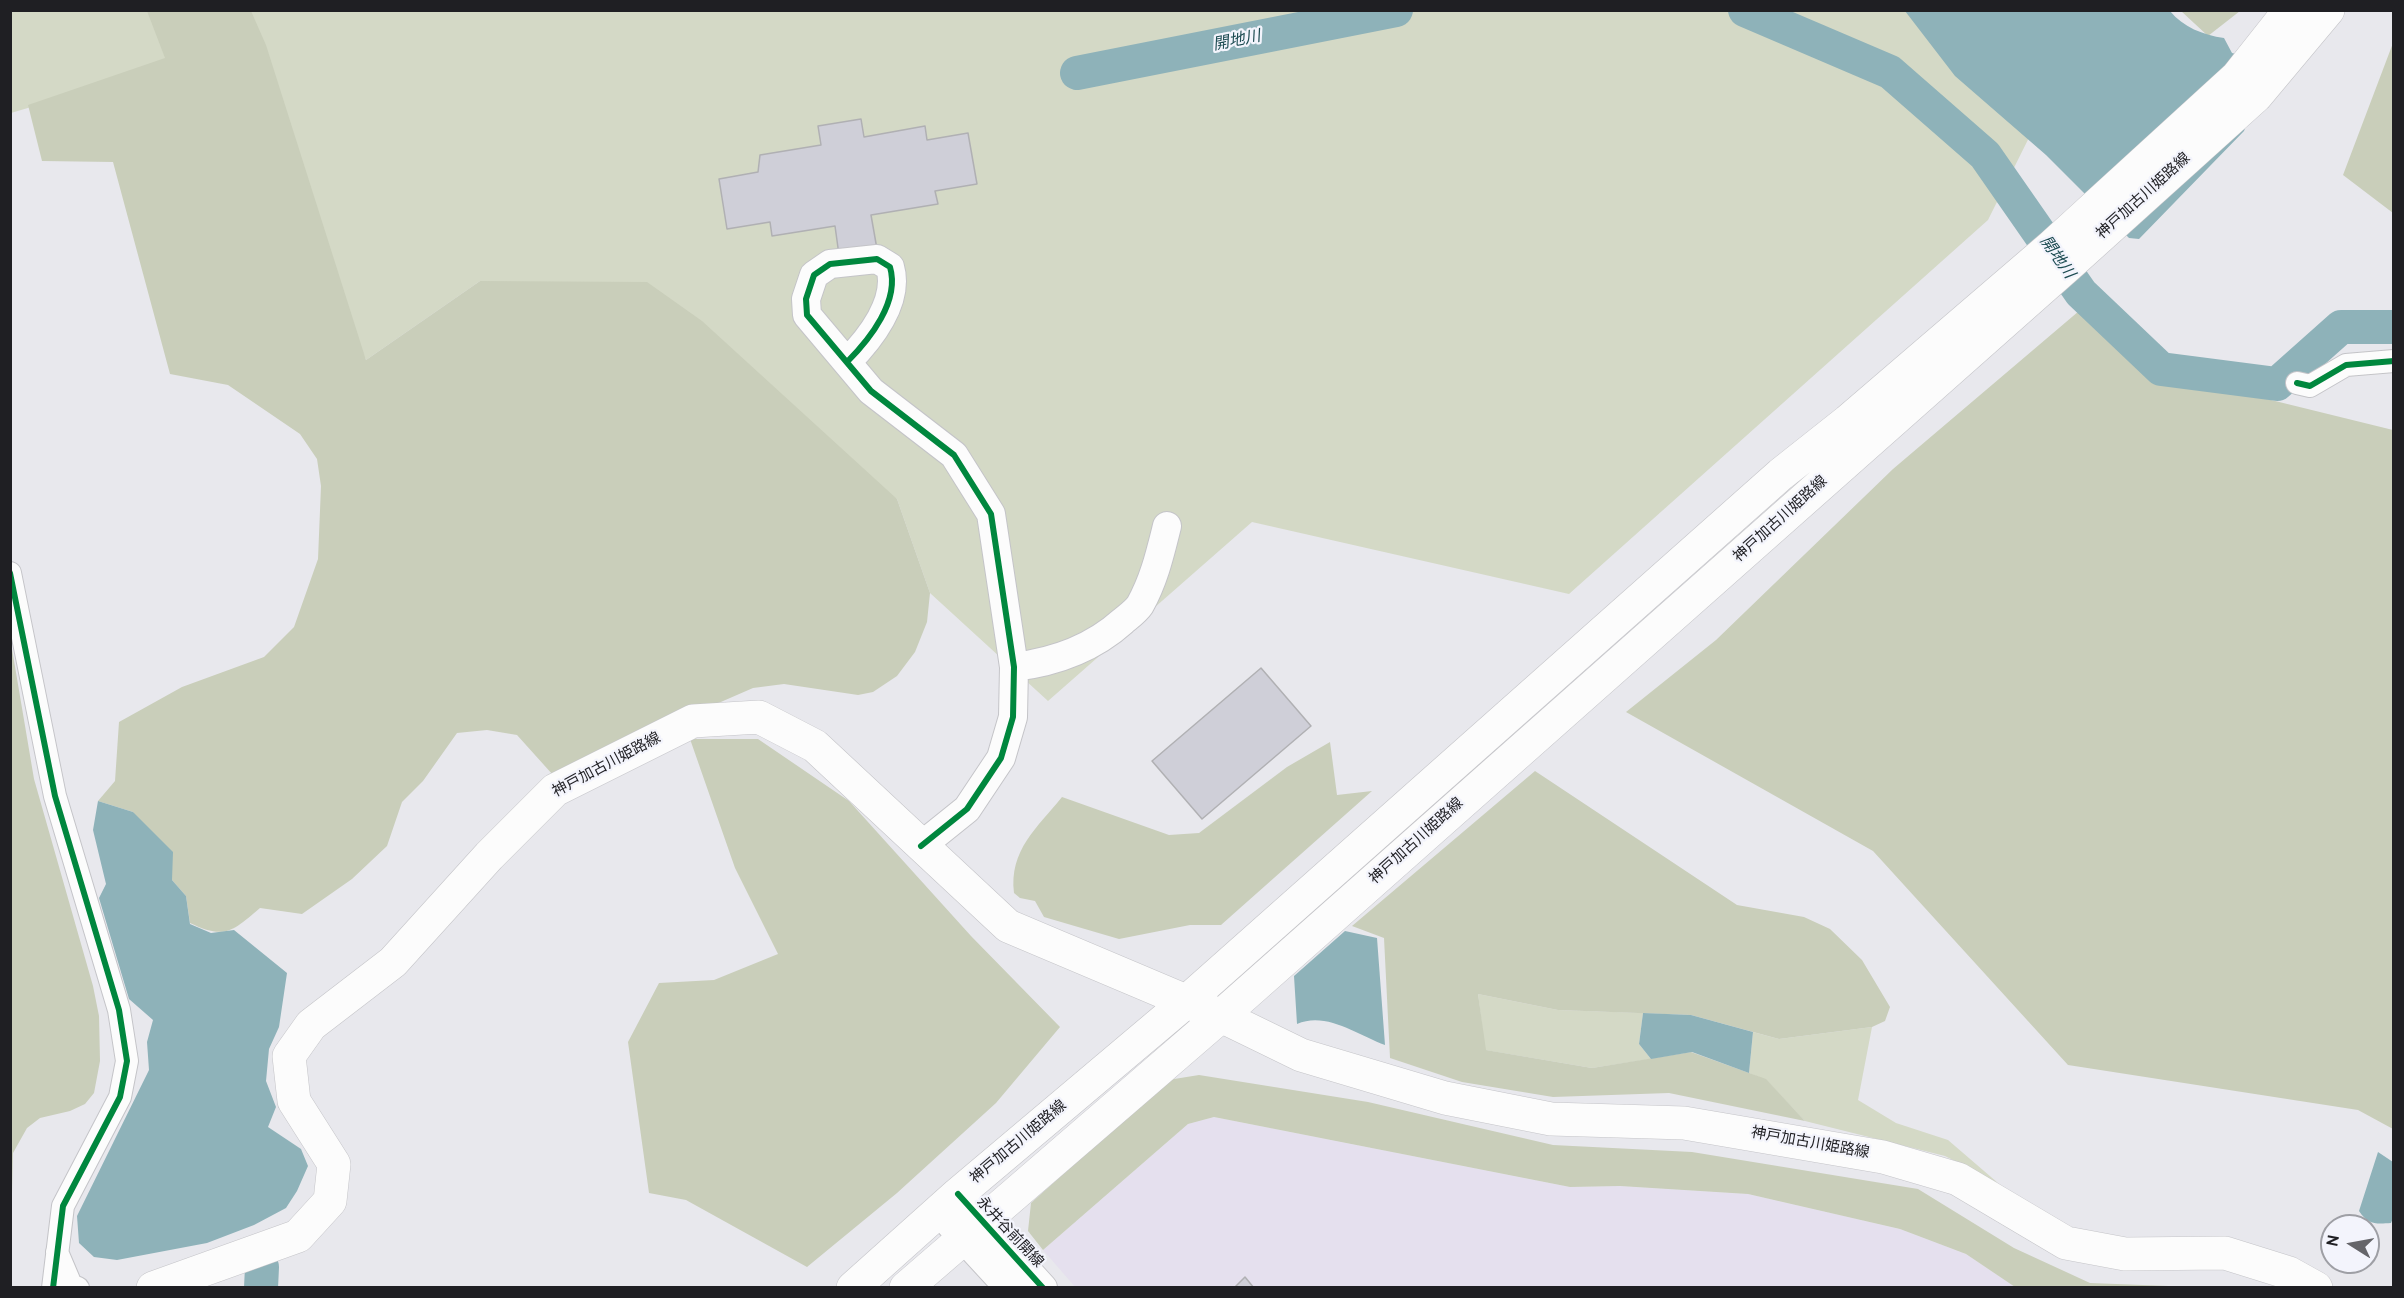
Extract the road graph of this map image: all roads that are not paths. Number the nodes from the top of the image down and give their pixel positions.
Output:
1 (2290, 10) edge
2 (2328, 10) edge
3 (2277, 49) junction
4 (2003, 305) junction
5 (2394, 361) edge
6 (847, 362) dead end
7 (2297, 383) dead end
8 (1167, 526) dead end
9 (10, 573) edge
10 (1014, 667) junction
11 (921, 846) junction
12 (1187, 1001) junction
13 (1221, 1016) junction
14 (948, 1203) junction
15 (972, 1230) junction
16 (56, 1251) junction
17 (53, 1287) edge
18 (78, 1287) edge
19 (153, 1287) edge
20 (853, 1287) edge
21 (906, 1287) edge
22 (1009, 1287) edge
23 (1043, 1287) edge
24 (2316, 1287) edge

1 - 3 main road, 神戸加古川姫路線
2 - 3 main road, 神戸加古川姫路線
3 - 4 main road, 神戸加古川姫路線
4 - 12 main road, 神戸加古川姫路線
4 - 13 main road, 神戸加古川姫路線
5 - 7 street
6 - 10 street
8 - 10 street
9 - 16 street
10 - 11 street
11 - 12 main road, 神戸加古川姫路線
11 - 19 main road, 神戸加古川姫路線
12 - 13 main road, 神戸加古川姫路線
12 - 14 main road, 神戸加古川姫路線
13 - 15 main road, 神戸加古川姫路線
13 - 24 main road, 神戸加古川姫路線
14 - 15 street, 永井谷前開線
14 - 20 main road, 神戸加古川姫路線
15 - 21 main road, 神戸加古川姫路線
15 - 22 street, 永井谷前開線
15 - 23 street, 永井谷前開線
16 - 17 street
16 - 18 street

